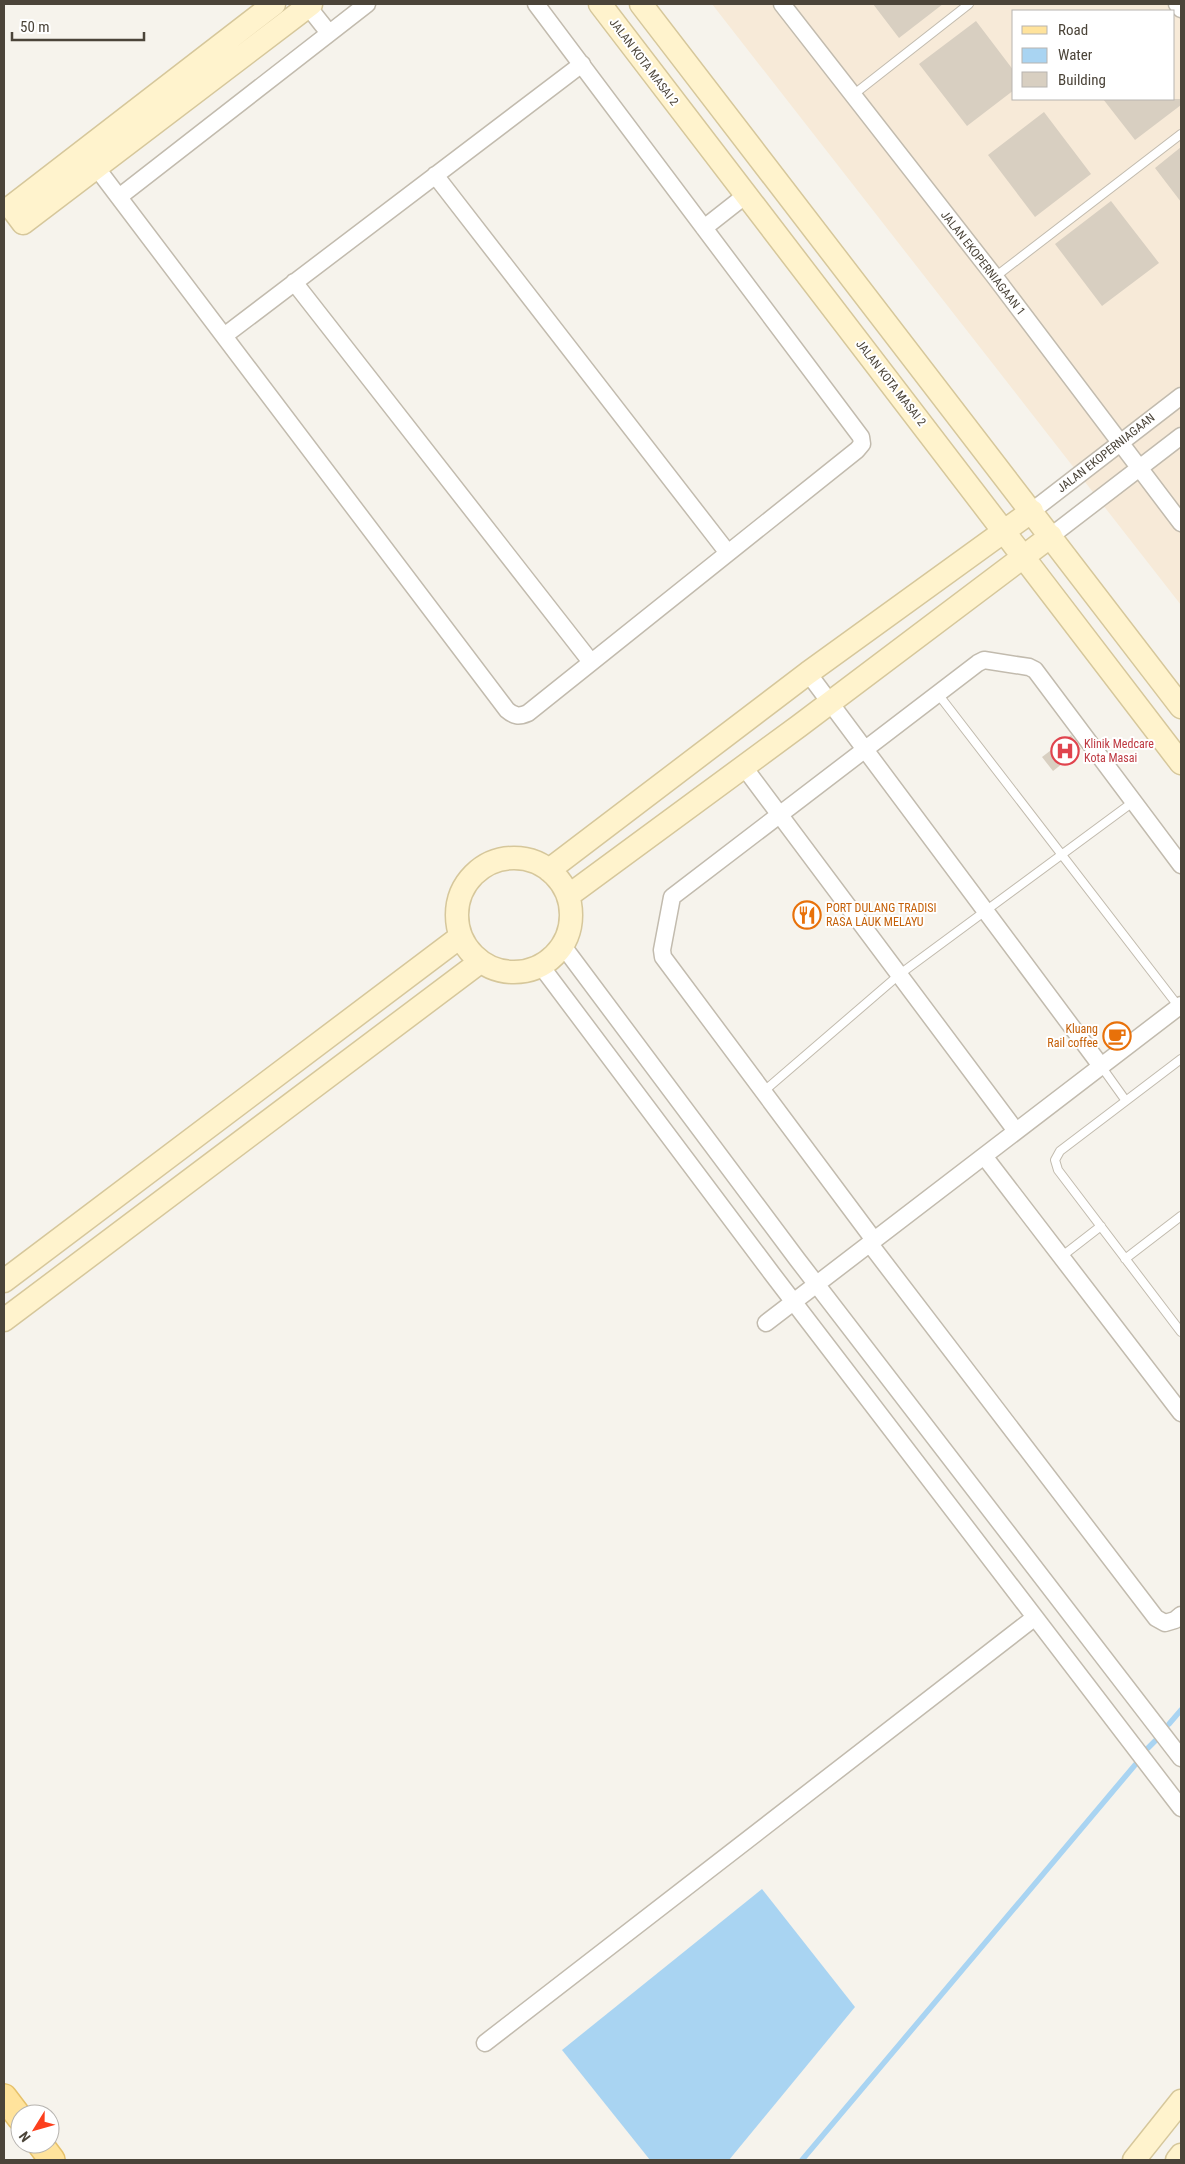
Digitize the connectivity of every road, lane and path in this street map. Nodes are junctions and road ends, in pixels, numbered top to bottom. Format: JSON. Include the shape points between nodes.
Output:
{"nodes":[{"id":1,"x":274,"y":4,"type":"edge"},
{"id":2,"x":309,"y":4,"type":"edge"},
{"id":3,"x":367,"y":4,"type":"edge"},
{"id":4,"x":536,"y":4,"type":"edge"},
{"id":5,"x":600,"y":4,"type":"edge"},
{"id":6,"x":642,"y":4,"type":"edge"},
{"id":7,"x":782,"y":4,"type":"edge"},
{"id":8,"x":969,"y":4,"type":"edge"},
{"id":9,"x":1177,"y":4,"type":"edge"},
{"id":10,"x":1181,"y":9,"type":"edge"},
{"id":11,"x":329,"y":33,"type":"junction"},
{"id":12,"x":582,"y":64,"type":"junction"},
{"id":13,"x":853,"y":96,"type":"junction"},
{"id":14,"x":1181,"y":134,"type":"edge"},
{"id":15,"x":96,"y":167,"type":"junction"},
{"id":16,"x":435,"y":175,"type":"junction"},
{"id":17,"x":746,"y":195,"type":"junction"},
{"id":18,"x":119,"y":197,"type":"junction"},
{"id":19,"x":704,"y":228,"type":"junction"},
{"id":20,"x":995,"y":277,"type":"junction"},
{"id":21,"x":294,"y":282,"type":"junction"},
{"id":22,"x":224,"y":336,"type":"junction"},
{"id":23,"x":1181,"y":396,"type":"edge"},
{"id":24,"x":1181,"y":436,"type":"edge"},
{"id":25,"x":1120,"y":443,"type":"junction"},
{"id":26,"x":1139,"y":468,"type":"junction"},
{"id":27,"x":1032,"y":511,"type":"junction"},
{"id":28,"x":1181,"y":523,"type":"edge"},
{"id":29,"x":1005,"y":531,"type":"junction"},
{"id":30,"x":1051,"y":536,"type":"junction"},
{"id":31,"x":728,"y":554,"type":"junction"},
{"id":32,"x":1024,"y":556,"type":"junction"},
{"id":33,"x":591,"y":662,"type":"junction"},
{"id":34,"x":808,"y":673,"type":"junction"},
{"id":35,"x":938,"y":694,"type":"junction"},
{"id":36,"x":831,"y":703,"type":"junction"},
{"id":37,"x":1181,"y":707,"type":"edge"},
{"id":38,"x":866,"y":750,"type":"junction"},
{"id":39,"x":1181,"y":763,"type":"edge"},
{"id":40,"x":744,"y":767,"type":"junction"},
{"id":41,"x":1133,"y":802,"type":"junction"},
{"id":42,"x":781,"y":815,"type":"junction"},
{"id":43,"x":1061,"y":854,"type":"junction"},
{"id":44,"x":1181,"y":865,"type":"edge"},
{"id":45,"x":550,"y":870,"type":"junction"},
{"id":46,"x":568,"y":896,"type":"junction"},
{"id":47,"x":985,"y":910,"type":"junction"},
{"id":48,"x":460,"y":937,"type":"junction"},
{"id":49,"x":563,"y":946,"type":"junction"},
{"id":50,"x":480,"y":962,"type":"junction"},
{"id":51,"x":541,"y":966,"type":"junction"},
{"id":52,"x":900,"y":974,"type":"junction"},
{"id":53,"x":1180,"y":1006,"type":"edge"},
{"id":54,"x":1181,"y":1059,"type":"edge"},
{"id":55,"x":1101,"y":1066,"type":"junction"},
{"id":56,"x":763,"y":1092,"type":"junction"},
{"id":57,"x":1126,"y":1101,"type":"junction"},
{"id":58,"x":1016,"y":1131,"type":"junction"},
{"id":59,"x":984,"y":1156,"type":"junction"},
{"id":60,"x":1181,"y":1216,"type":"edge"},
{"id":61,"x":1101,"y":1226,"type":"junction"},
{"id":62,"x":872,"y":1242,"type":"junction"},
{"id":63,"x":1061,"y":1257,"type":"junction"},
{"id":64,"x":1125,"y":1259,"type":"junction"},
{"id":65,"x":4,"y":1281,"type":"edge"},
{"id":66,"x":818,"y":1284,"type":"junction"},
{"id":67,"x":794,"y":1302,"type":"junction"},
{"id":68,"x":4,"y":1320,"type":"edge"},
{"id":69,"x":766,"y":1323,"type":"dead end"},
{"id":70,"x":1181,"y":1332,"type":"edge"},
{"id":71,"x":1181,"y":1414,"type":"edge"},
{"id":72,"x":1181,"y":1615,"type":"edge"},
{"id":73,"x":1034,"y":1618,"type":"junction"},
{"id":74,"x":1181,"y":1758,"type":"edge"},
{"id":75,"x":1181,"y":1808,"type":"edge"},
{"id":76,"x":485,"y":2043,"type":"dead end"},
{"id":77,"x":1181,"y":2101,"type":"edge"},
{"id":78,"x":1181,"y":2155,"type":"edge"},
{"id":79,"x":1134,"y":2160,"type":"edge"},
{"id":80,"x":1177,"y":2160,"type":"edge"}],
"edges":[{"from":1,"to":15,"type":"street","via":[[11,207],[23,222]]},
{"from":2,"to":11,"type":"street"},
{"from":2,"to":15,"type":"street"},
{"from":3,"to":11,"type":"street"},
{"from":4,"to":12,"type":"street"},
{"from":5,"to":17,"type":"street","name":"JALAN KOTA MASAI 2"},
{"from":6,"to":27,"type":"street"},
{"from":7,"to":13,"type":"street","name":"JALAN EKOPERNIAGAAN 1"},
{"from":8,"to":13,"type":"lane"},
{"from":9,"to":10,"type":"street"},
{"from":11,"to":18,"type":"street"},
{"from":12,"to":16,"type":"street"},
{"from":12,"to":19,"type":"street"},
{"from":13,"to":20,"type":"street","name":"JALAN EKOPERNIAGAAN 1"},
{"from":14,"to":20,"type":"lane"},
{"from":15,"to":18,"type":"street"},
{"from":16,"to":21,"type":"street"},
{"from":16,"to":31,"type":"street"},
{"from":17,"to":19,"type":"street"},
{"from":17,"to":29,"type":"street","name":"JALAN KOTA MASAI 2"},
{"from":18,"to":22,"type":"street"},
{"from":19,"to":31,"type":"street","via":[[861,437],[862,444]]},
{"from":20,"to":25,"type":"street","name":"JALAN EKOPERNIAGAAN 1"},
{"from":21,"to":22,"type":"street"},
{"from":21,"to":33,"type":"street"},
{"from":22,"to":33,"type":"street","via":[[507,710],[513,715],[528,713]]},
{"from":23,"to":25,"type":"street","name":"JALAN EKOPERNIAGAAN"},
{"from":24,"to":26,"type":"street"},
{"from":25,"to":26,"type":"street","name":"JALAN EKOPERNIAGAAN 1"},
{"from":25,"to":27,"type":"street","name":"JALAN EKOPERNIAGAAN"},
{"from":26,"to":28,"type":"street","name":"JALAN EKOPERNIAGAAN 1"},
{"from":26,"to":30,"type":"street"},
{"from":27,"to":29,"type":"street"},
{"from":27,"to":30,"type":"street"},
{"from":29,"to":32,"type":"street","name":"JALAN KOTA MASAI 2"},
{"from":29,"to":34,"type":"street"},
{"from":30,"to":32,"type":"street"},
{"from":30,"to":37,"type":"street"},
{"from":31,"to":33,"type":"street"},
{"from":32,"to":36,"type":"street"},
{"from":32,"to":39,"type":"street","name":"JALAN KOTA MASAI 2"},
{"from":34,"to":36,"type":"street"},
{"from":34,"to":45,"type":"street"},
{"from":35,"to":38,"type":"street"},
{"from":35,"to":41,"type":"street","via":[[981,661],[1032,668]]},
{"from":35,"to":43,"type":"lane"},
{"from":36,"to":38,"type":"street"},
{"from":36,"to":40,"type":"street"},
{"from":38,"to":42,"type":"street"},
{"from":38,"to":47,"type":"street"},
{"from":40,"to":42,"type":"street"},
{"from":40,"to":46,"type":"street"},
{"from":41,"to":43,"type":"lane"},
{"from":41,"to":44,"type":"street"},
{"from":42,"to":52,"type":"street"},
{"from":42,"to":56,"type":"street","via":[[672,897],[662,954]]},
{"from":43,"to":47,"type":"lane"},
{"from":43,"to":53,"type":"lane"},
{"from":45,"to":46,"type":"street"},
{"from":45,"to":48,"type":"street","via":[[533,861],[514,857],[496,860],[479,869],[466,882],[458,899],[456,918]]},
{"from":46,"to":49,"type":"street","via":[[570,930]]},
{"from":47,"to":52,"type":"lane"},
{"from":47,"to":55,"type":"street"},
{"from":48,"to":50,"type":"street"},
{"from":48,"to":65,"type":"street"},
{"from":49,"to":51,"type":"street"},
{"from":49,"to":66,"type":"street"},
{"from":50,"to":51,"type":"street","via":[[499,971],[521,972]]},
{"from":50,"to":68,"type":"street"},
{"from":51,"to":67,"type":"street"},
{"from":52,"to":56,"type":"lane"},
{"from":52,"to":58,"type":"street"},
{"from":53,"to":55,"type":"street"},
{"from":54,"to":57,"type":"lane"},
{"from":55,"to":57,"type":"lane"},
{"from":55,"to":58,"type":"street"},
{"from":56,"to":62,"type":"street"},
{"from":57,"to":61,"type":"lane","via":[[1060,1151],[1055,1160],[1058,1170]]},
{"from":58,"to":59,"type":"street"},
{"from":59,"to":62,"type":"street"},
{"from":59,"to":63,"type":"street"},
{"from":60,"to":64,"type":"lane"},
{"from":61,"to":63,"type":"lane"},
{"from":61,"to":64,"type":"lane"},
{"from":62,"to":66,"type":"street"},
{"from":62,"to":72,"type":"street","via":[[1156,1618],[1165,1623]]},
{"from":63,"to":71,"type":"street"},
{"from":64,"to":70,"type":"lane"},
{"from":66,"to":67,"type":"street"},
{"from":66,"to":74,"type":"street"},
{"from":67,"to":69,"type":"street"},
{"from":67,"to":73,"type":"street"},
{"from":73,"to":75,"type":"street"},
{"from":73,"to":76,"type":"street"},
{"from":77,"to":79,"type":"street"},
{"from":78,"to":80,"type":"street"}]}
